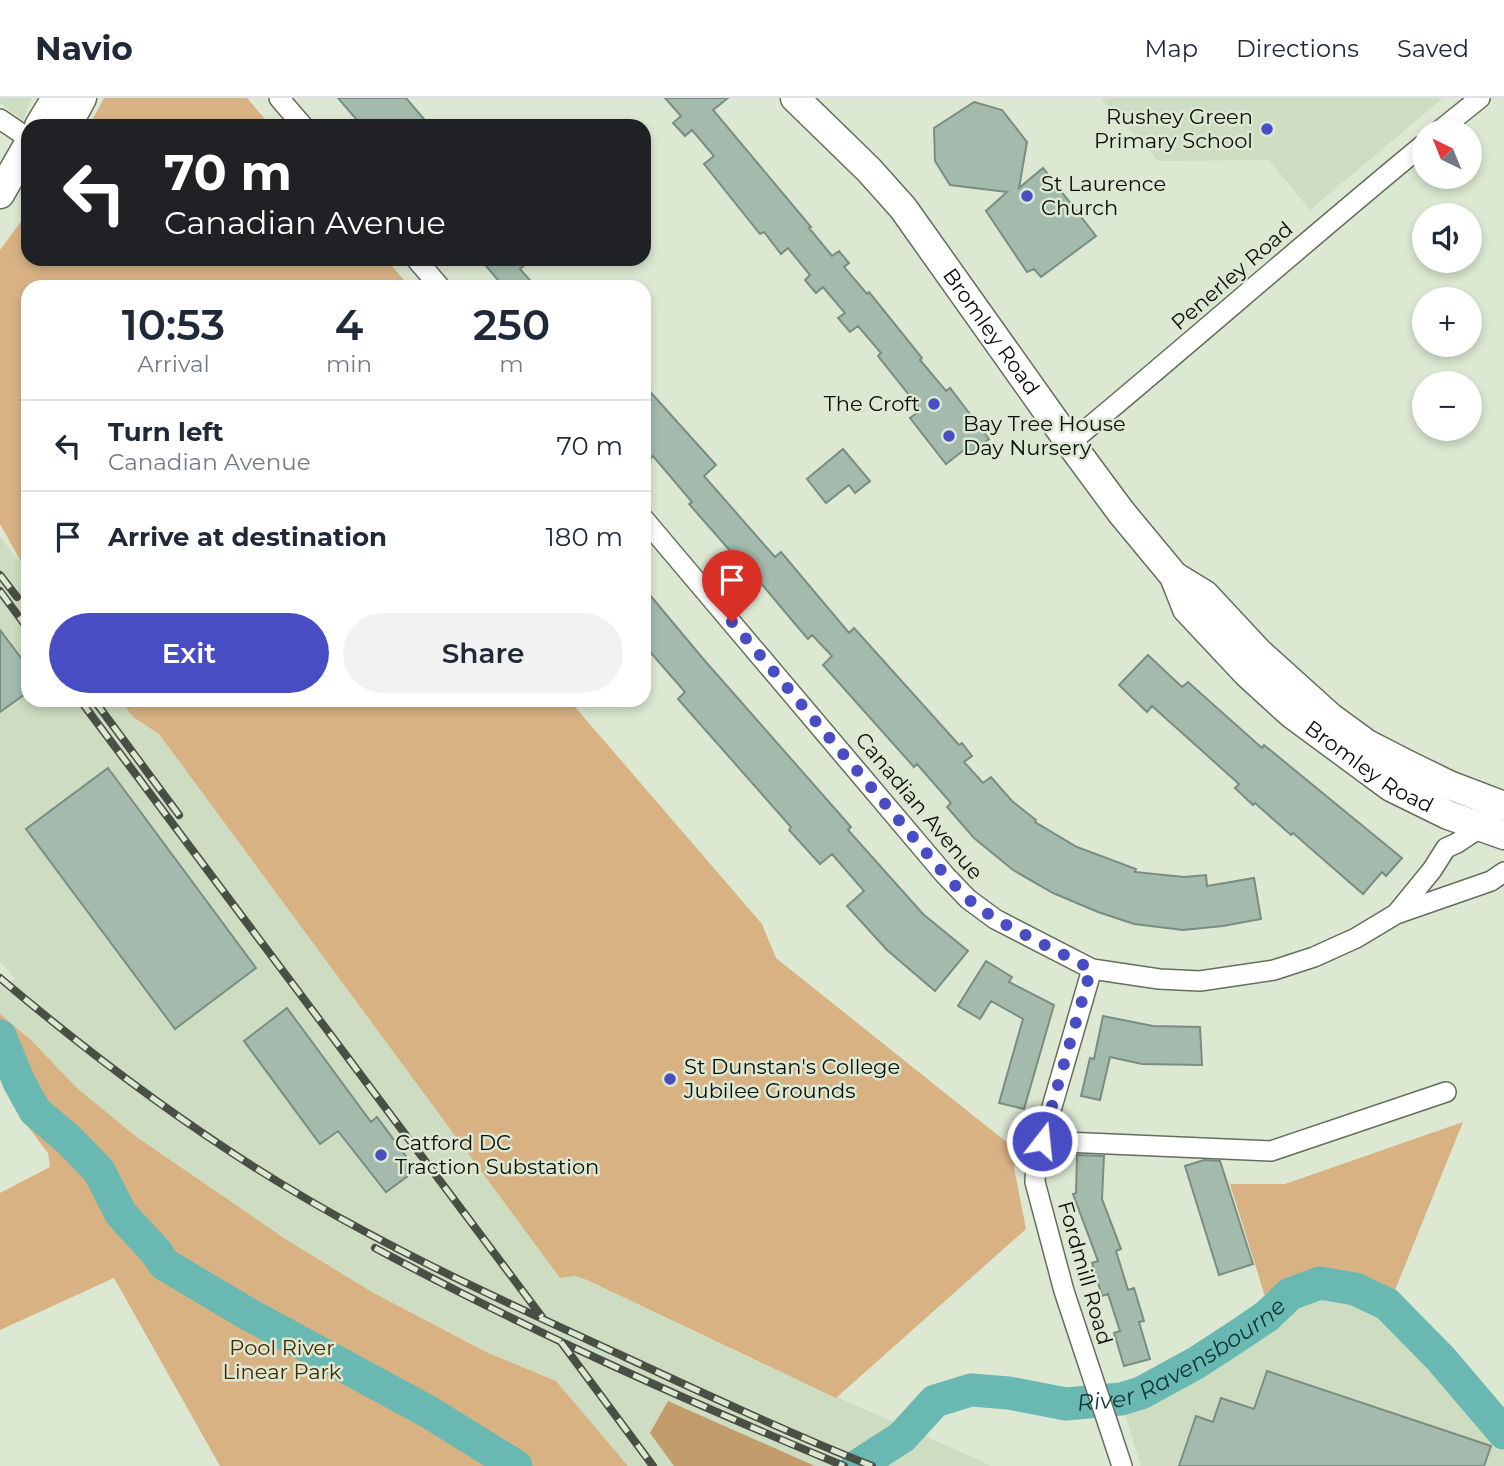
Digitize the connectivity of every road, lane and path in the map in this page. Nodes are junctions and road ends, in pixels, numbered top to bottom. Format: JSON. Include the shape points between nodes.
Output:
{"nodes":[{"id":1,"x":56,"y":98,"type":"edge"},
{"id":2,"x":82,"y":98,"type":"edge"},
{"id":3,"x":279,"y":98,"type":"edge"},
{"id":4,"x":795,"y":98,"type":"edge"},
{"id":5,"x":1480,"y":98,"type":"edge"},
{"id":6,"x":0,"y":119,"type":"edge"},
{"id":7,"x":43,"y":119,"type":"edge"},
{"id":8,"x":71,"y":119,"type":"edge"},
{"id":9,"x":297,"y":119,"type":"edge"},
{"id":10,"x":1454,"y":119,"type":"edge"},
{"id":11,"x":21,"y":133,"type":"edge"},
{"id":12,"x":1412,"y":154,"type":"edge"},
{"id":13,"x":21,"y":157,"type":"edge"},
{"id":14,"x":0,"y":194,"type":"edge"},
{"id":15,"x":21,"y":194,"type":"edge"},
{"id":16,"x":0,"y":213,"type":"edge"},
{"id":17,"x":422,"y":266,"type":"edge"},
{"id":18,"x":434,"y":280,"type":"edge"},
{"id":19,"x":1070,"y":443,"type":"junction"},
{"id":20,"x":651,"y":527,"type":"edge"},
{"id":21,"x":1174,"y":576,"type":"junction"},
{"id":22,"x":1502,"y":801,"type":"edge"},
{"id":23,"x":1448,"y":815,"type":"junction"},
{"id":24,"x":1492,"y":831,"type":"edge"},
{"id":25,"x":1446,"y":848,"type":"junction"},
{"id":26,"x":1432,"y":870,"type":"junction"},
{"id":27,"x":1504,"y":872,"type":"edge"},
{"id":28,"x":1453,"y":895,"type":"junction"},
{"id":29,"x":1396,"y":914,"type":"junction"},
{"id":30,"x":1091,"y":969,"type":"junction"},
{"id":31,"x":1446,"y":1093,"type":"dead end"},
{"id":32,"x":1042,"y":1141,"type":"junction"},
{"id":33,"x":1122,"y":1466,"type":"edge"}],
"edges":[{"from":1,"to":7,"type":"highway"},
{"from":2,"to":8,"type":"highway"},
{"from":3,"to":9,"type":"street"},
{"from":4,"to":19,"type":"highway","name":"Bromley Road","via":[[903,208]]},
{"from":5,"to":10,"type":"street"},
{"from":6,"to":11,"type":"street"},
{"from":12,"to":19,"type":"street","name":"Penerley Road"},
{"from":13,"to":14,"type":"highway"},
{"from":15,"to":16,"type":"highway"},
{"from":17,"to":18,"type":"street"},
{"from":19,"to":21,"type":"highway","name":"Bromley Road"},
{"from":20,"to":30,"type":"street","name":"Canadian Avenue","via":[[961,891],[995,919]]},
{"from":21,"to":22,"type":"highway","name":"Bromley Road","via":[[1205,595],[1259,653],[1367,744]]},
{"from":21,"to":23,"type":"highway","name":"Bromley Road","via":[[1187,609],[1292,714],[1391,787]]},
{"from":22,"to":24,"type":"street","name":"Canadian Avenue"},
{"from":23,"to":24,"type":"highway","name":"Bromley Road"},
{"from":23,"to":25,"type":"street","name":"Canadian Avenue"},
{"from":24,"to":25,"type":"street","name":"Canadian Avenue"},
{"from":25,"to":26,"type":"street","name":"Canadian Avenue"},
{"from":26,"to":28,"type":"street","via":[[1439,884]]},
{"from":26,"to":29,"type":"street","name":"Canadian Avenue"},
{"from":27,"to":28,"type":"street","name":"Canadian Avenue"},
{"from":28,"to":29,"type":"street","name":"Canadian Avenue"},
{"from":29,"to":30,"type":"street","name":"Canadian Avenue","via":[[1314,957],[1275,970],[1200,981]]},
{"from":30,"to":32,"type":"street","name":"Fordmill Road"},
{"from":31,"to":32,"type":"street","via":[[1271,1151]]},
{"from":32,"to":33,"type":"street","name":"Fordmill Road","via":[[1035,1182],[1064,1291]]}]}
